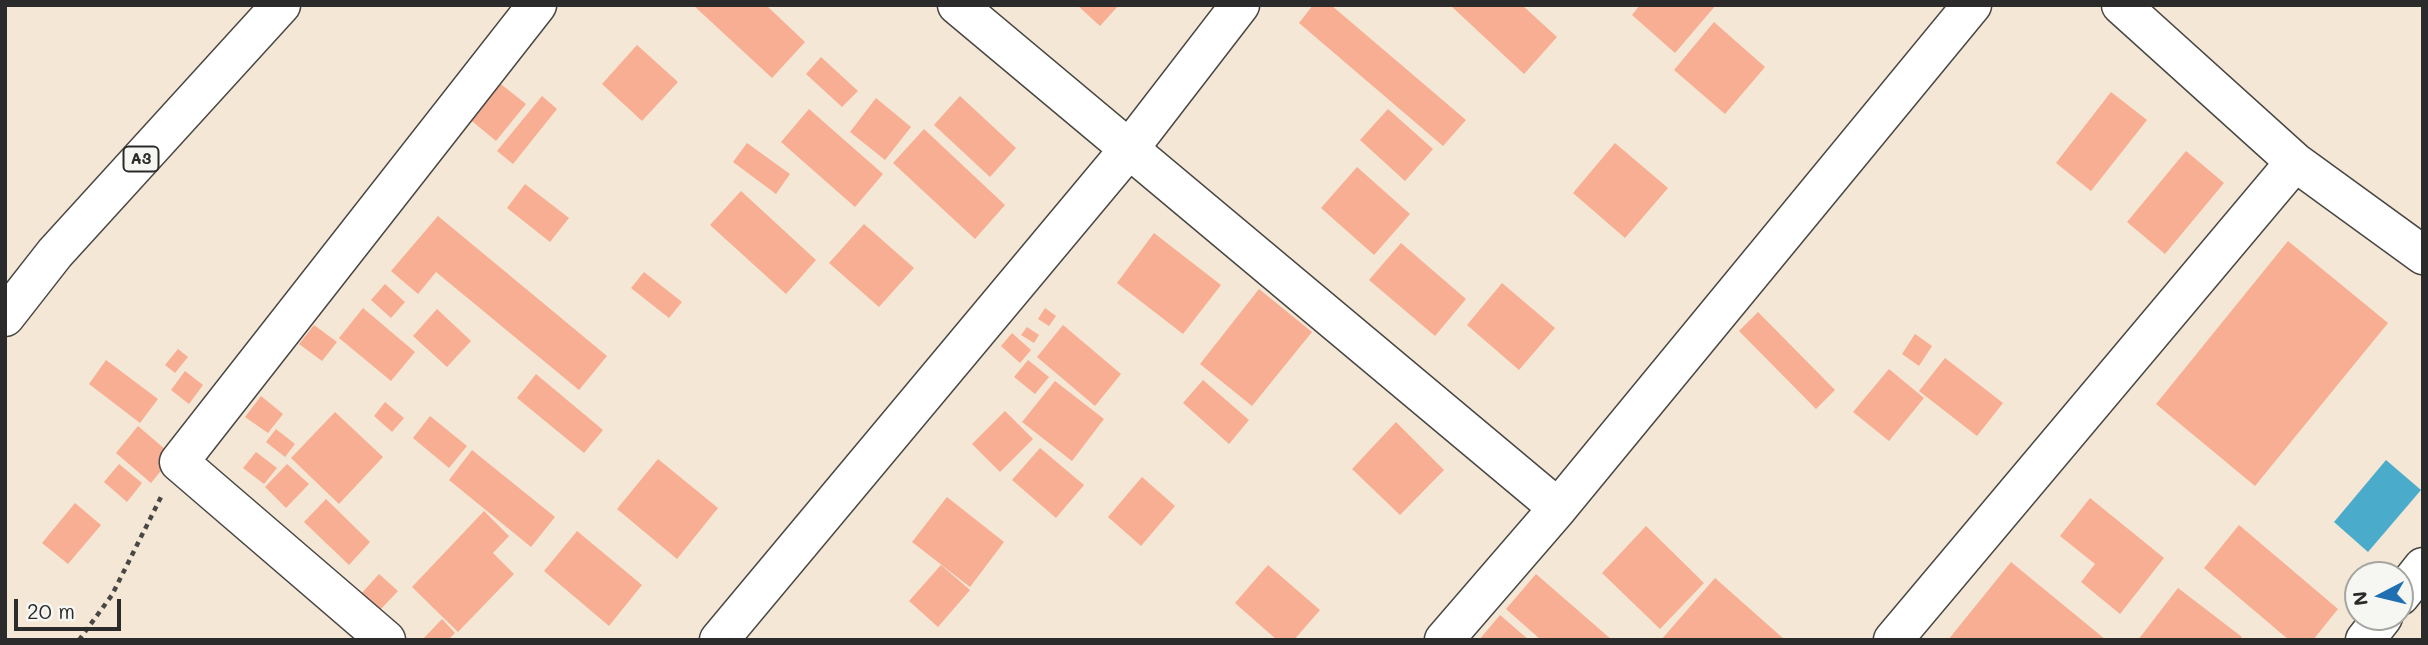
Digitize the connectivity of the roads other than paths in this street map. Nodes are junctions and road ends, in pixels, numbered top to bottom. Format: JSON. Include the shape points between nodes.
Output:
{"nodes":[{"id":1,"x":281,"y":5,"type":"edge"},
{"id":2,"x":537,"y":5,"type":"edge"},
{"id":3,"x":957,"y":5,"type":"edge"},
{"id":4,"x":1240,"y":5,"type":"edge"},
{"id":5,"x":1972,"y":5,"type":"edge"},
{"id":6,"x":2121,"y":5,"type":"edge"},
{"id":7,"x":1129,"y":149,"type":"junction"},
{"id":8,"x":2295,"y":162,"type":"junction"},
{"id":9,"x":2423,"y":256,"type":"edge"},
{"id":10,"x":5,"y":317,"type":"edge"},
{"id":11,"x":1559,"y":508,"type":"junction"},
{"id":12,"x":386,"y":640,"type":"edge"},
{"id":13,"x":719,"y":640,"type":"edge"},
{"id":14,"x":1444,"y":640,"type":"edge"},
{"id":15,"x":1893,"y":640,"type":"edge"}],
"edges":[{"from":1,"to":10,"type":"main road","number":"A3","via":[[55,253]]},
{"from":2,"to":12,"type":"main road","via":[[179,461]]},
{"from":3,"to":7,"type":"main road"},
{"from":4,"to":7,"type":"main road"},
{"from":5,"to":11,"type":"main road"},
{"from":6,"to":8,"type":"main road"},
{"from":7,"to":11,"type":"main road"},
{"from":7,"to":13,"type":"main road"},
{"from":8,"to":9,"type":"main road"},
{"from":8,"to":15,"type":"main road"},
{"from":11,"to":14,"type":"main road"}]}
